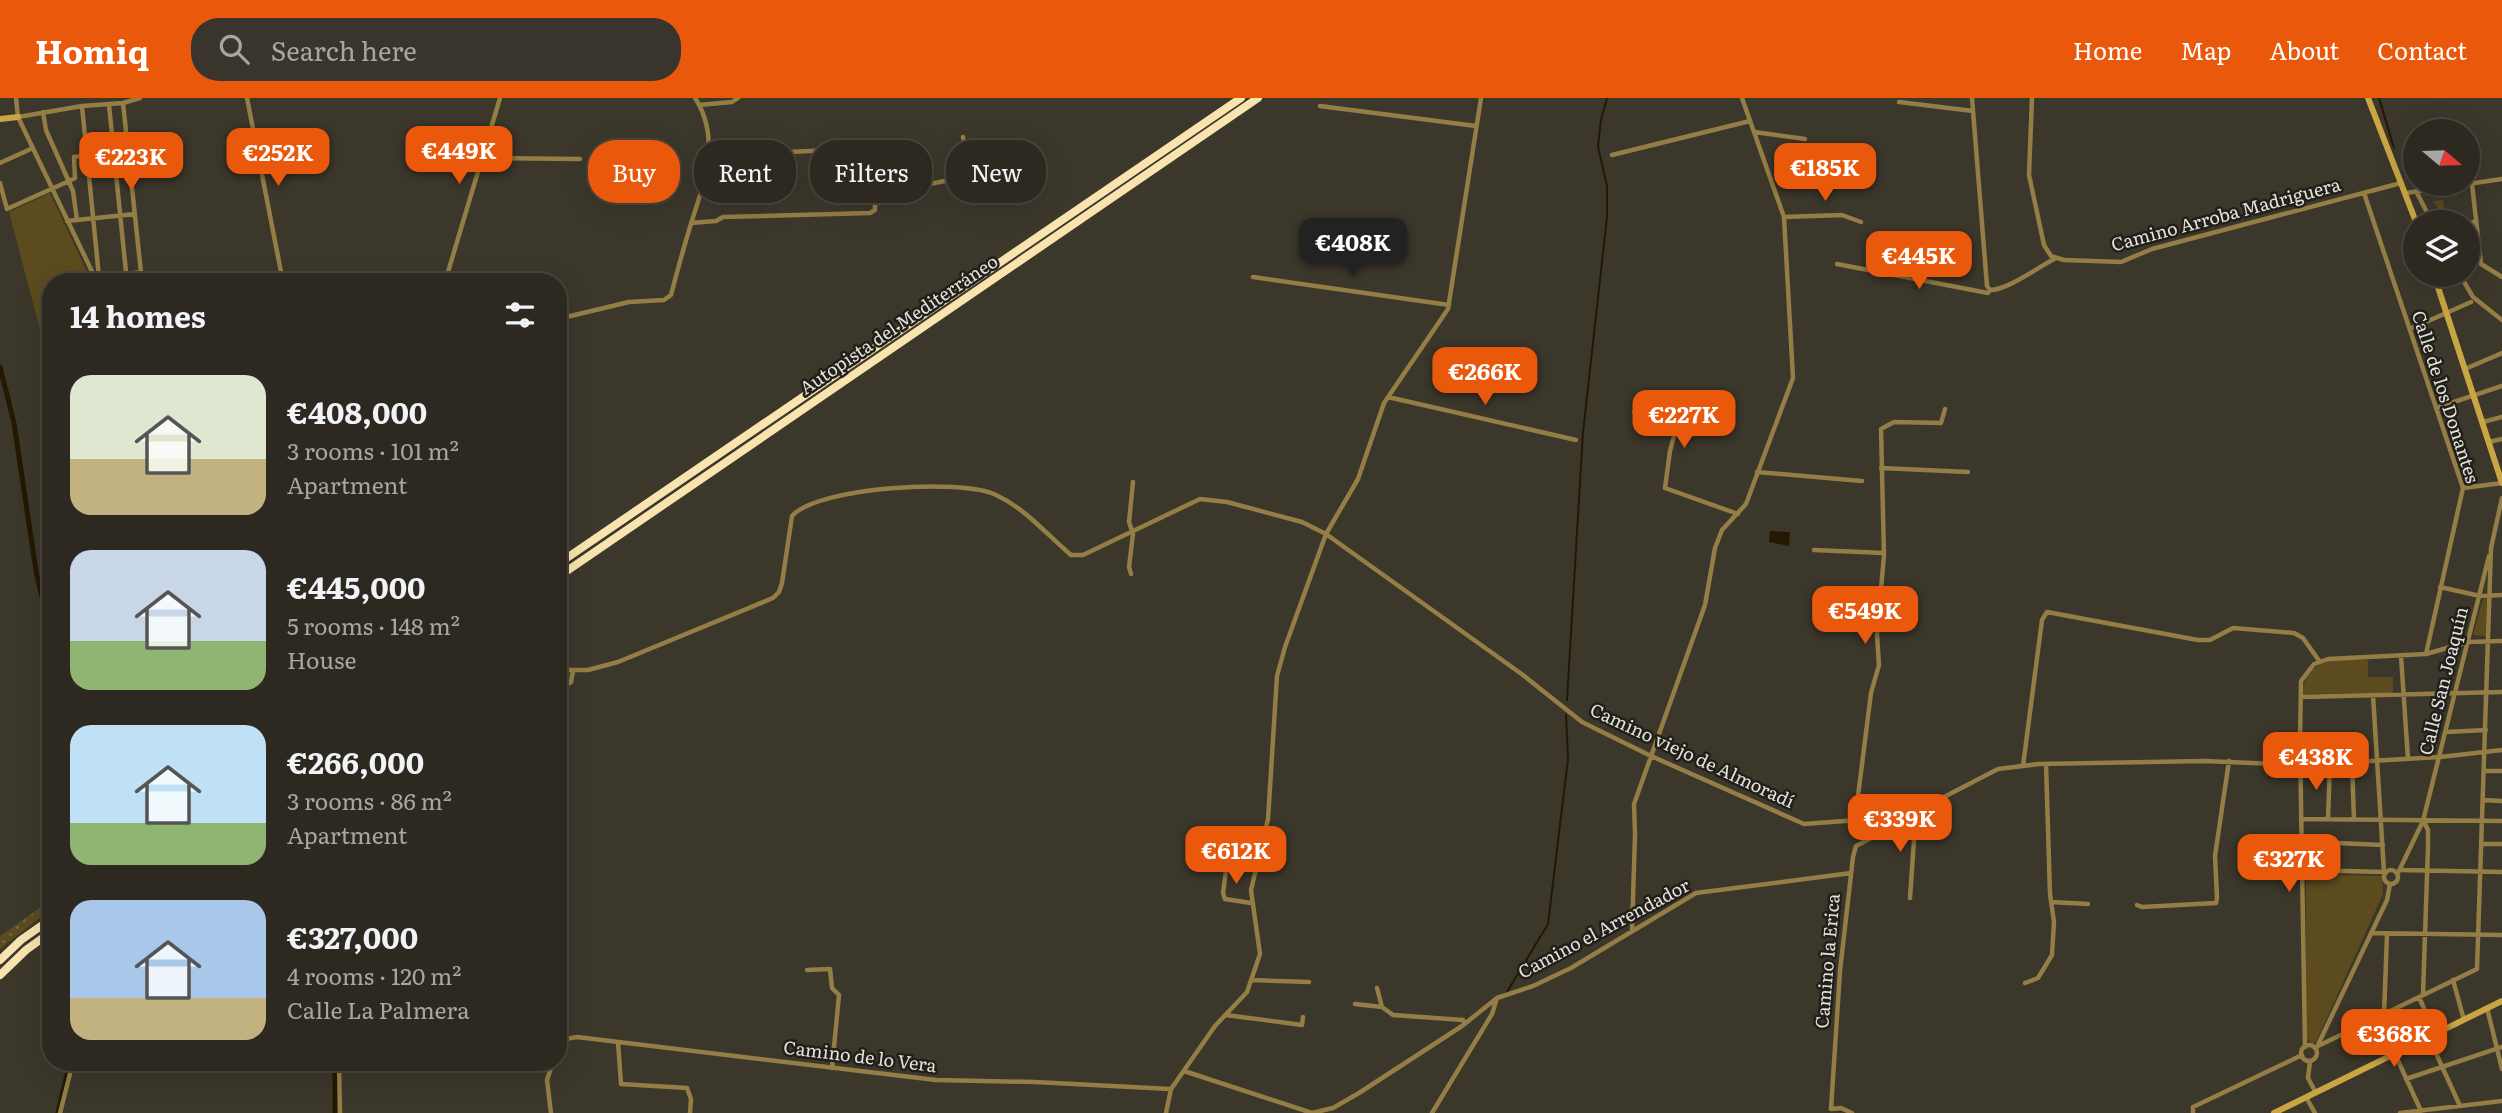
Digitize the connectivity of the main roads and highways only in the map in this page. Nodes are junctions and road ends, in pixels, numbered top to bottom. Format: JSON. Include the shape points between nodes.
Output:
{"nodes":[{"id":1,"x":1241,"y":98,"type":"edge"},
{"id":2,"x":1258,"y":98,"type":"edge"},
{"id":3,"x":567,"y":558,"type":"edge"},
{"id":4,"x":567,"y":571,"type":"edge"},
{"id":5,"x":42,"y":925,"type":"edge"},
{"id":6,"x":42,"y":938,"type":"edge"},
{"id":7,"x":0,"y":960,"type":"edge"},
{"id":8,"x":0,"y":975,"type":"edge"}],
"edges":[{"from":1,"to":3,"type":"highway","name":"Autopista del Mediterráneo"},
{"from":2,"to":4,"type":"highway","name":"Autopista del Mediterráneo"},
{"from":5,"to":7,"type":"highway"},
{"from":6,"to":8,"type":"highway"}]}
